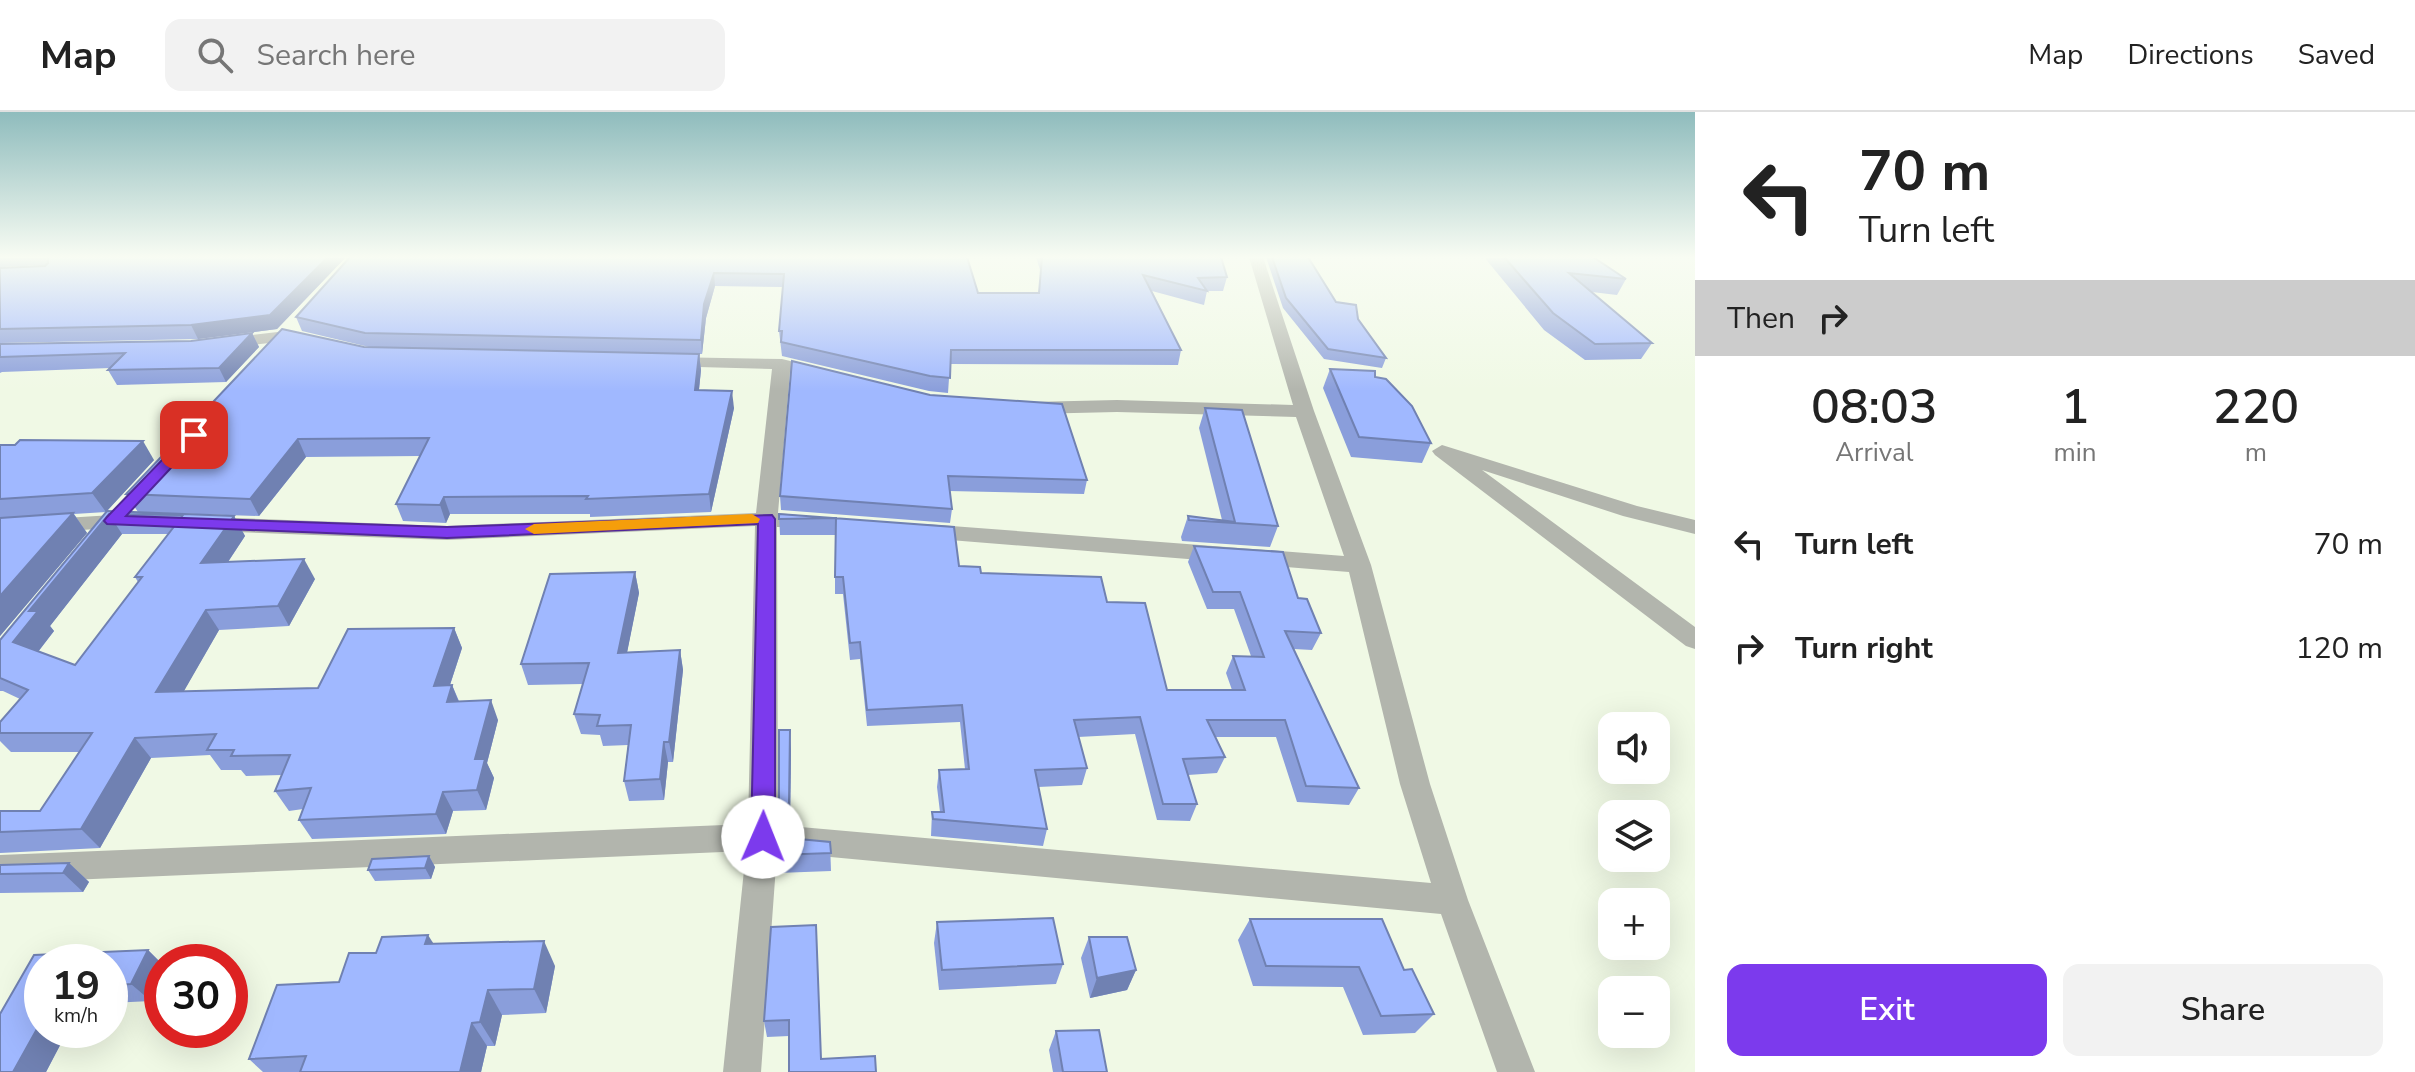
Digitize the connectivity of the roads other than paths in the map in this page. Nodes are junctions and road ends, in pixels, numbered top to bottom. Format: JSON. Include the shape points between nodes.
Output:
{"nodes":[{"id":1,"x":1270,"y":302,"type":"edge"},
{"id":2,"x":307,"y":314,"type":"edge"},
{"id":3,"x":286,"y":336,"type":"junction"},
{"id":4,"x":212,"y":345,"type":"edge"},
{"id":5,"x":328,"y":346,"type":"edge"},
{"id":6,"x":266,"y":358,"type":"edge"},
{"id":7,"x":645,"y":362,"type":"edge"},
{"id":8,"x":782,"y":364,"type":"junction"},
{"id":9,"x":841,"y":378,"type":"edge"},
{"id":10,"x":1007,"y":407,"type":"edge"},
{"id":11,"x":1304,"y":411,"type":"junction"},
{"id":12,"x":133,"y":499,"type":"edge"},
{"id":13,"x":766,"y":519,"type":"junction"},
{"id":14,"x":113,"y":521,"type":"junction"},
{"id":15,"x":144,"y":522,"type":"edge"},
{"id":16,"x":192,"y":523,"type":"edge"},
{"id":17,"x":829,"y":523,"type":"edge"},
{"id":18,"x":1695,"y":527,"type":"edge"},
{"id":19,"x":0,"y":529,"type":"edge"},
{"id":20,"x":907,"y":529,"type":"edge"},
{"id":21,"x":94,"y":544,"type":"edge"},
{"id":22,"x":1359,"y":565,"type":"junction"},
{"id":23,"x":1695,"y":640,"type":"edge"},
{"id":24,"x":763,"y":837,"type":"junction"},
{"id":25,"x":0,"y":869,"type":"edge"},
{"id":26,"x":1452,"y":900,"type":"junction"},
{"id":27,"x":742,"y":1072,"type":"edge"},
{"id":28,"x":1516,"y":1072,"type":"edge"}],
"edges":[{"from":1,"to":11,"type":"street"},
{"from":2,"to":3,"type":"street"},
{"from":3,"to":4,"type":"street"},
{"from":3,"to":5,"type":"street"},
{"from":3,"to":6,"type":"street"},
{"from":7,"to":8,"type":"street"},
{"from":8,"to":9,"type":"street"},
{"from":8,"to":13,"type":"street"},
{"from":10,"to":11,"type":"street"},
{"from":11,"to":22,"type":"street"},
{"from":12,"to":14,"type":"street"},
{"from":13,"to":16,"type":"street","via":[[447,533]]},
{"from":13,"to":17,"type":"street"},
{"from":13,"to":24,"type":"street"},
{"from":14,"to":15,"type":"street"},
{"from":14,"to":19,"type":"street"},
{"from":14,"to":21,"type":"street"},
{"from":18,"to":23,"type":"street","via":[[1442,451]]},
{"from":20,"to":22,"type":"street"},
{"from":22,"to":26,"type":"street","via":[[1415,784]]},
{"from":24,"to":25,"type":"street"},
{"from":24,"to":26,"type":"street"},
{"from":24,"to":27,"type":"street"},
{"from":26,"to":28,"type":"street"}]}
